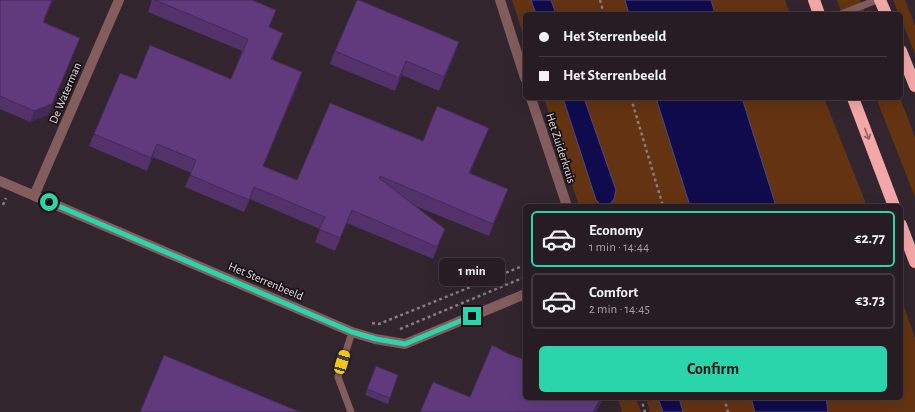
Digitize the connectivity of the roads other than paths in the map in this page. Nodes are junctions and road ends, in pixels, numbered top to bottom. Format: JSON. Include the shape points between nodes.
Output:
{"nodes":[{"id":1,"x":119,"y":0,"type":"edge"},
{"id":2,"x":500,"y":0,"type":"edge"},
{"id":3,"x":814,"y":0,"type":"edge"},
{"id":4,"x":877,"y":0,"type":"edge"},
{"id":5,"x":880,"y":0,"type":"edge"},
{"id":6,"x":818,"y":12,"type":"edge"},
{"id":7,"x":846,"y":12,"type":"edge"},
{"id":8,"x":885,"y":12,"type":"edge"},
{"id":9,"x":903,"y":56,"type":"edge"},
{"id":10,"x":523,"y":72,"type":"edge"},
{"id":11,"x":915,"y":86,"type":"edge"},
{"id":12,"x":533,"y":100,"type":"edge"},
{"id":13,"x":854,"y":100,"type":"edge"},
{"id":14,"x":0,"y":181,"type":"edge"},
{"id":15,"x":34,"y":196,"type":"junction"},
{"id":16,"x":566,"y":204,"type":"edge"},
{"id":17,"x":893,"y":204,"type":"edge"},
{"id":18,"x":903,"y":230,"type":"edge"},
{"id":19,"x":915,"y":262,"type":"edge"},
{"id":20,"x":523,"y":295,"type":"edge"},
{"id":21,"x":352,"y":332,"type":"junction"},
{"id":22,"x":351,"y":412,"type":"edge"}],
"edges":[{"from":1,"to":15,"type":"street","name":"De Waterman"},
{"from":2,"to":10,"type":"street"},
{"from":3,"to":6,"type":"highway"},
{"from":4,"to":7,"type":"lane"},
{"from":5,"to":8,"type":"highway"},
{"from":9,"to":11,"type":"highway"},
{"from":12,"to":16,"type":"street","name":"Het Zuiderkruis"},
{"from":13,"to":17,"type":"highway","one_way":true},
{"from":14,"to":15,"type":"street","name":"Het Sterrenbeeld"},
{"from":15,"to":21,"type":"street","name":"Het Sterrenbeeld"},
{"from":18,"to":19,"type":"highway"},
{"from":20,"to":21,"type":"street","name":"Het Sterrenbeeld","via":[[405,344]]},
{"from":21,"to":22,"type":"lane","via":[[338,377]]}]}
